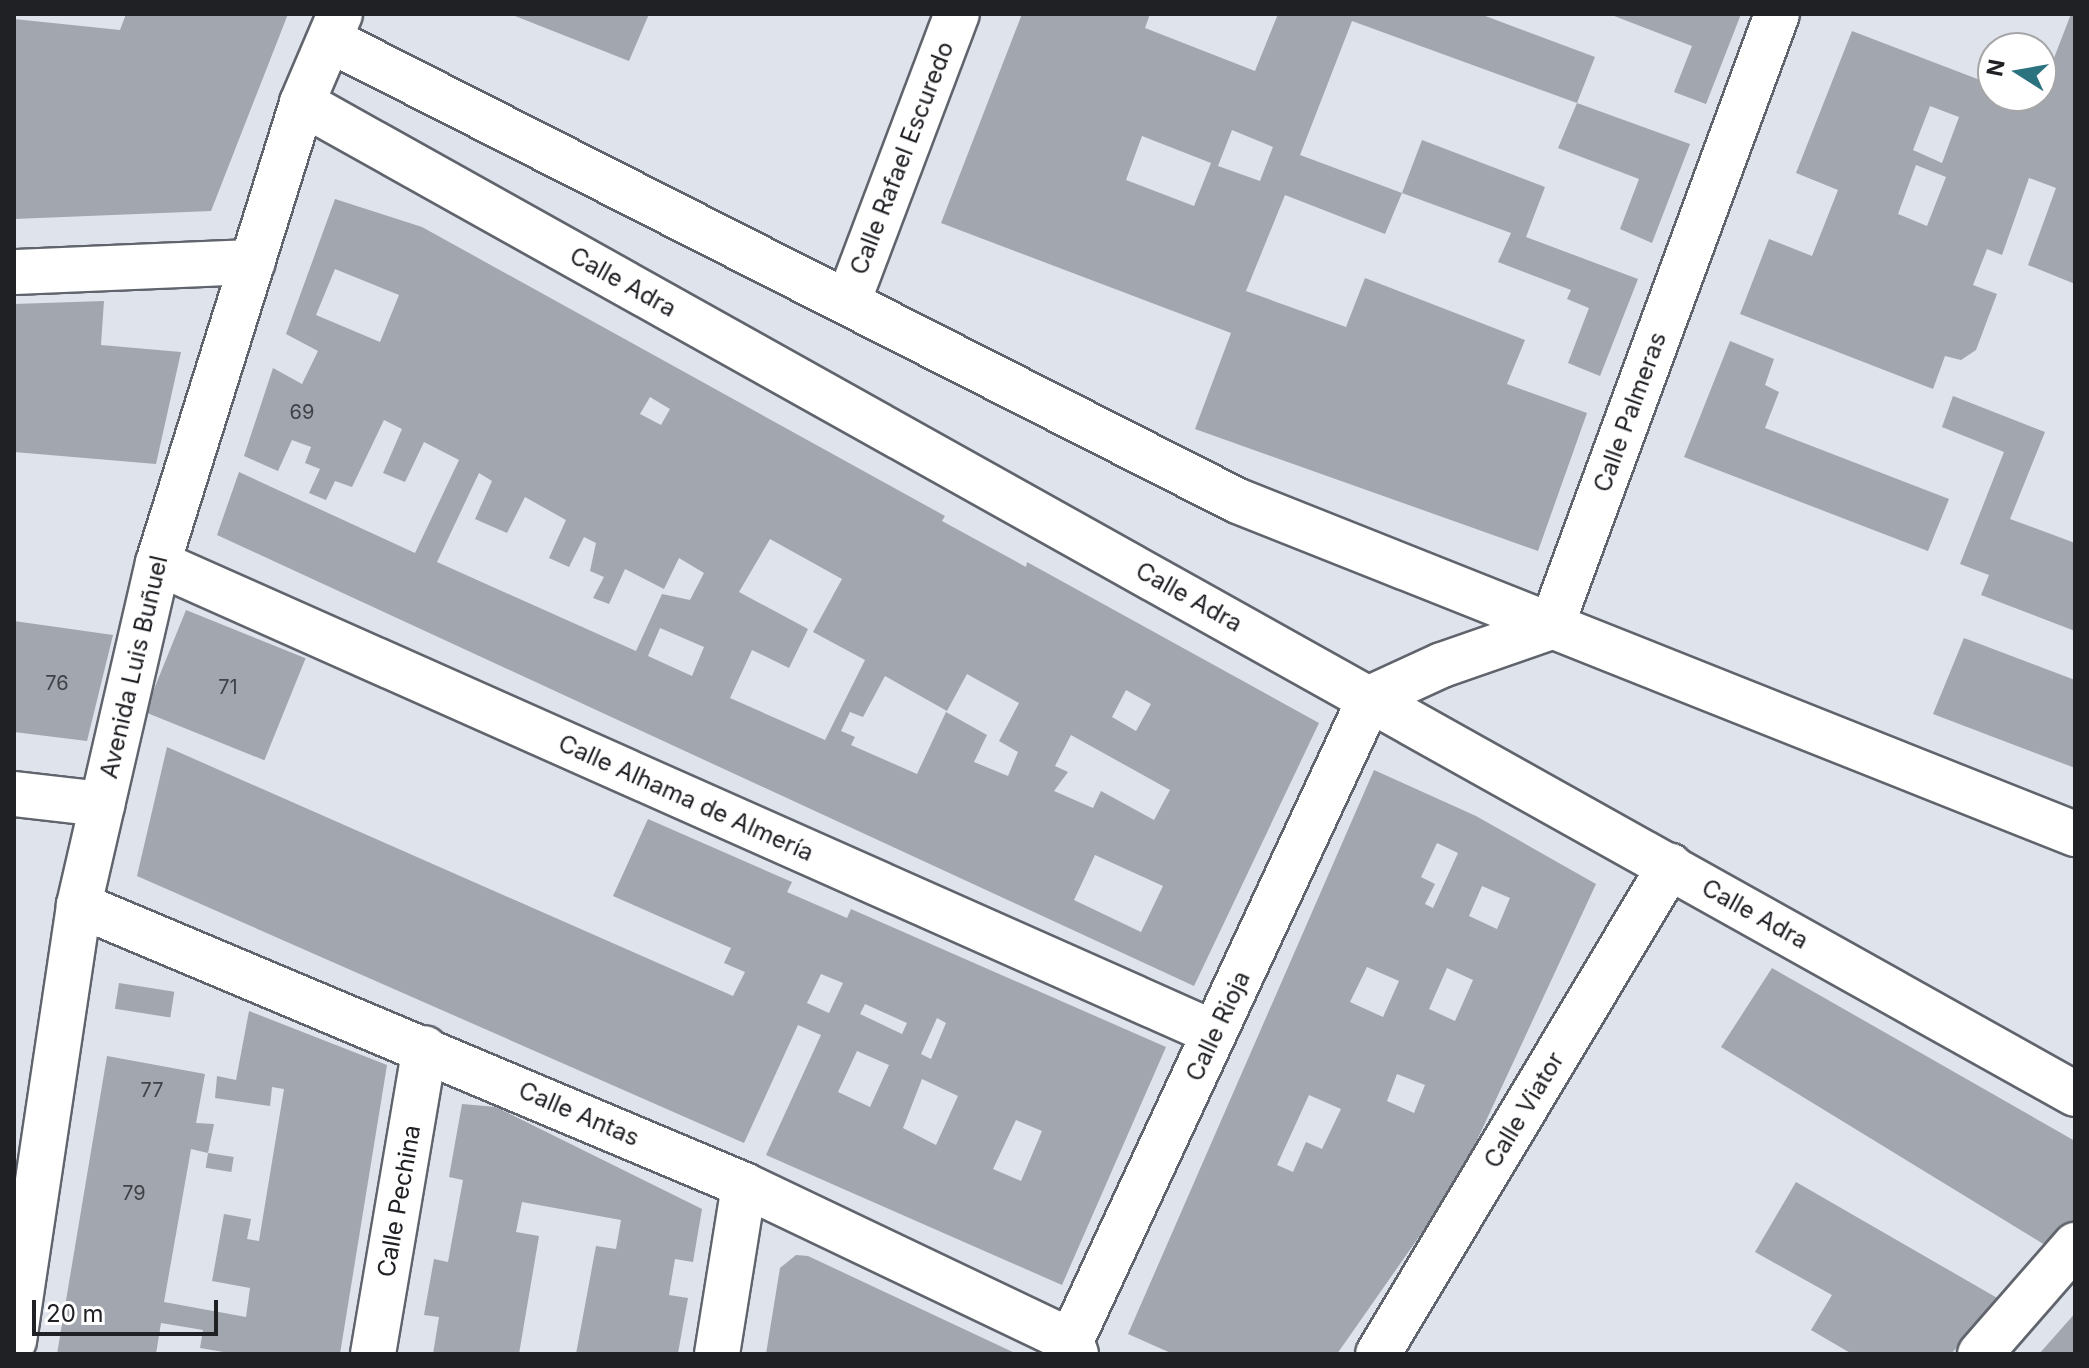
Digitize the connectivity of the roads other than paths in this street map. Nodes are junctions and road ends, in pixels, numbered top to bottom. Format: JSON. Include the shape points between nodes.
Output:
{"nodes":[{"id":1,"x":957,"y":14,"type":"edge"},
{"id":2,"x":1777,"y":14,"type":"edge"},
{"id":3,"x":335,"y":27,"type":"edge"},
{"id":4,"x":302,"y":103,"type":"junction"},
{"id":5,"x":253,"y":262,"type":"junction"},
{"id":6,"x":14,"y":272,"type":"edge"},
{"id":7,"x":848,"y":302,"type":"junction"},
{"id":8,"x":158,"y":563,"type":"junction"},
{"id":9,"x":1551,"y":627,"type":"junction"},
{"id":10,"x":1370,"y":698,"type":"junction"},
{"id":11,"x":14,"y":794,"type":"edge"},
{"id":12,"x":102,"y":804,"type":"junction"},
{"id":13,"x":2075,"y":834,"type":"edge"},
{"id":14,"x":1670,"y":866,"type":"junction"},
{"id":15,"x":79,"y":905,"type":"junction"},
{"id":16,"x":1214,"y":1033,"type":"junction"},
{"id":17,"x":425,"y":1048,"type":"junction"},
{"id":18,"x":2075,"y":1094,"type":"edge"},
{"id":19,"x":744,"y":1185,"type":"junction"},
{"id":20,"x":2075,"y":1245,"type":"edge"},
{"id":21,"x":14,"y":1341,"type":"edge"},
{"id":22,"x":1074,"y":1347,"type":"edge"},
{"id":23,"x":373,"y":1354,"type":"edge"},
{"id":24,"x":717,"y":1354,"type":"edge"},
{"id":25,"x":1378,"y":1354,"type":"edge"},
{"id":26,"x":1980,"y":1354,"type":"edge"}],
"edges":[{"from":1,"to":7,"type":"street","name":"Calle Rafael Escuredo"},
{"from":2,"to":9,"type":"street","name":"Calle Palmeras"},
{"from":3,"to":4,"type":"street","name":"Avenida Luis Buñuel"},
{"from":3,"to":7,"type":"street"},
{"from":4,"to":5,"type":"street","name":"Avenida Luis Buñuel"},
{"from":4,"to":10,"type":"street","name":"Calle Adra"},
{"from":5,"to":6,"type":"street"},
{"from":5,"to":8,"type":"street","name":"Avenida Luis Buñuel"},
{"from":7,"to":9,"type":"street","via":[[1238,501]]},
{"from":8,"to":12,"type":"street","name":"Avenida Luis Buñuel"},
{"from":8,"to":16,"type":"street","name":"Calle Alhama de Almería"},
{"from":9,"to":10,"type":"street","via":[[1442,665]]},
{"from":9,"to":13,"type":"street"},
{"from":10,"to":14,"type":"street","name":"Calle Adra"},
{"from":10,"to":16,"type":"street","name":"Calle Rioja"},
{"from":11,"to":12,"type":"street"},
{"from":12,"to":15,"type":"street","name":"Avenida Luis Buñuel"},
{"from":14,"to":18,"type":"street","name":"Calle Adra"},
{"from":14,"to":25,"type":"street","name":"Calle Viator"},
{"from":15,"to":17,"type":"street","name":"Calle Antas"},
{"from":15,"to":21,"type":"street","name":"Avenida Luis Buñuel"},
{"from":16,"to":22,"type":"street","name":"Calle Rioja"},
{"from":17,"to":19,"type":"street","name":"Calle Antas"},
{"from":17,"to":23,"type":"street","name":"Calle Pechina"},
{"from":19,"to":22,"type":"street","name":"Calle Antas"},
{"from":19,"to":24,"type":"street"},
{"from":20,"to":26,"type":"street"}]}
